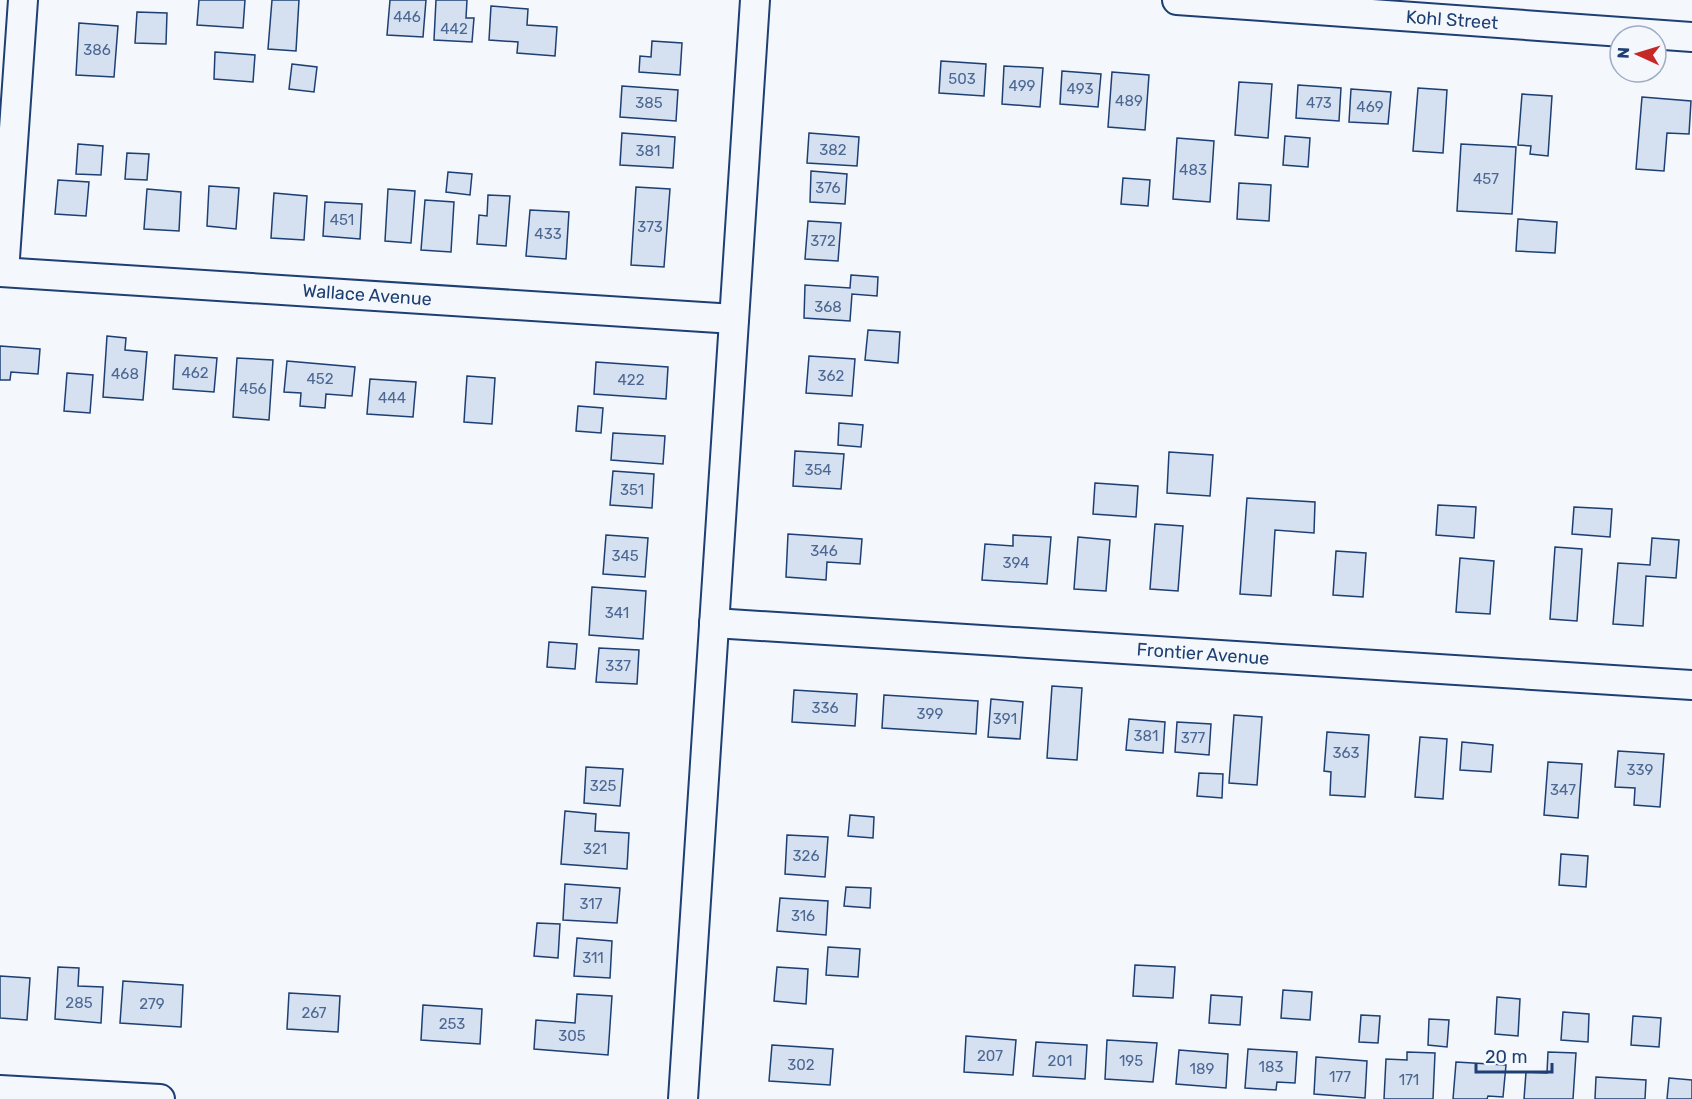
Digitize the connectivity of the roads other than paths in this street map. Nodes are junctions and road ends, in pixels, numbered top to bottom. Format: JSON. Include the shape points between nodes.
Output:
{"nodes":[{"id":1,"x":23,"y":0,"type":"edge"},
{"id":2,"x":755,"y":0,"type":"edge"},
{"id":3,"x":1177,"y":0,"type":"edge"},
{"id":4,"x":1692,"y":37,"type":"edge"},
{"id":5,"x":2,"y":272,"type":"edge"},
{"id":6,"x":734,"y":319,"type":"junction"},
{"id":7,"x":714,"y":623,"type":"junction"},
{"id":8,"x":1692,"y":685,"type":"edge"},
{"id":9,"x":0,"y":1090,"type":"edge"},
{"id":10,"x":160,"y":1099,"type":"edge"},
{"id":11,"x":683,"y":1099,"type":"edge"}],
"edges":[{"from":1,"to":5,"type":"street"},
{"from":2,"to":6,"type":"street"},
{"from":3,"to":4,"type":"street","name":"Kohl Street"},
{"from":5,"to":6,"type":"street","name":"Wallace Avenue"},
{"from":6,"to":7,"type":"street"},
{"from":7,"to":8,"type":"street","name":"Frontier Avenue"},
{"from":7,"to":11,"type":"street"},
{"from":9,"to":10,"type":"street"}]}
